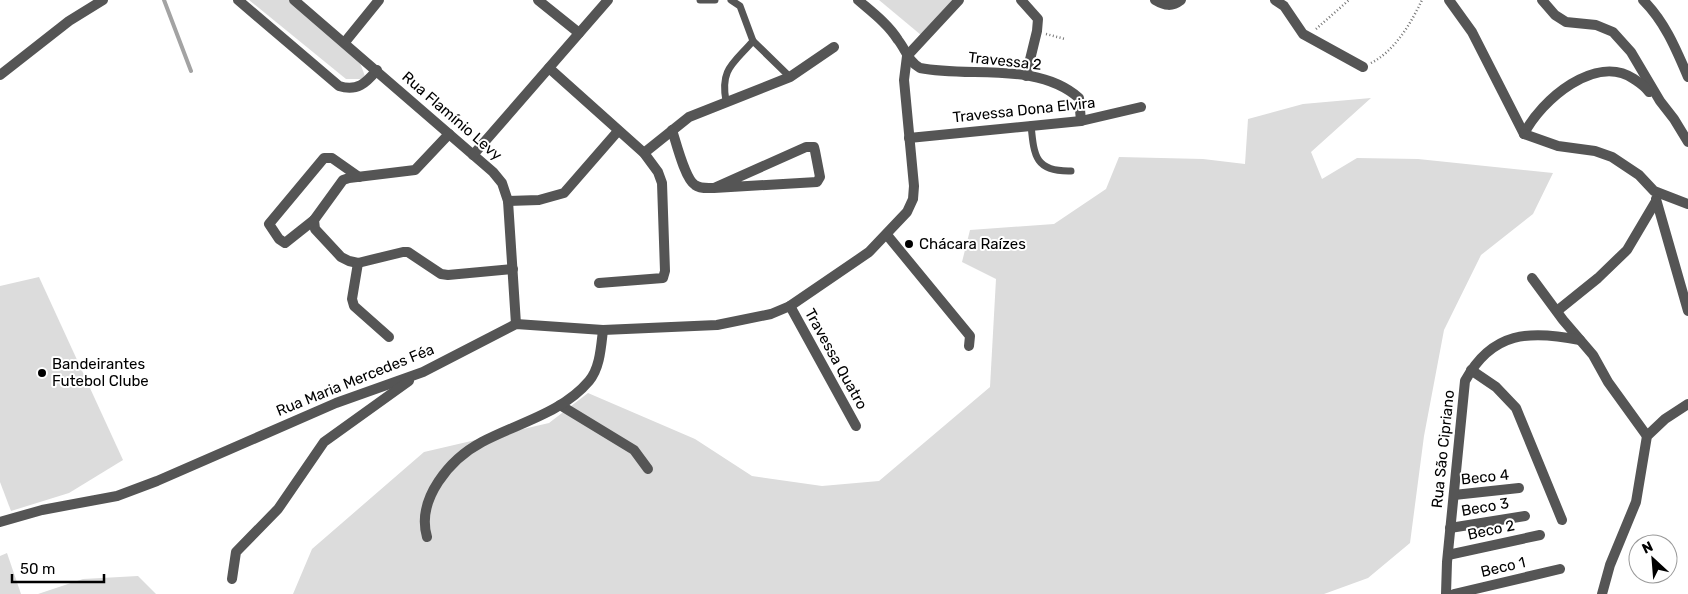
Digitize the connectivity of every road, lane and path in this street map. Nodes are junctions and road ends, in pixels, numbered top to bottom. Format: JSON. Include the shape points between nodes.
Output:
{"nodes":[{"id":1,"x":103,"y":0,"type":"edge"},
{"id":2,"x":238,"y":0,"type":"edge"},
{"id":3,"x":294,"y":0,"type":"edge"},
{"id":4,"x":379,"y":0,"type":"edge"},
{"id":5,"x":538,"y":0,"type":"edge"},
{"id":6,"x":608,"y":0,"type":"edge"},
{"id":7,"x":700,"y":0,"type":"edge"},
{"id":8,"x":715,"y":0,"type":"edge"},
{"id":9,"x":731,"y":0,"type":"edge"},
{"id":10,"x":858,"y":0,"type":"edge"},
{"id":11,"x":960,"y":0,"type":"edge"},
{"id":12,"x":1021,"y":0,"type":"edge"},
{"id":13,"x":1155,"y":0,"type":"edge"},
{"id":14,"x":1275,"y":0,"type":"edge"},
{"id":15,"x":1349,"y":0,"type":"edge"},
{"id":16,"x":1422,"y":0,"type":"edge"},
{"id":17,"x":1449,"y":0,"type":"edge"},
{"id":18,"x":1542,"y":0,"type":"edge"},
{"id":19,"x":1643,"y":0,"type":"edge"},
{"id":20,"x":1178,"y":2,"type":"edge"},
{"id":21,"x":1038,"y":31,"type":"junction"},
{"id":22,"x":579,"y":33,"type":"junction"},
{"id":23,"x":1306,"y":36,"type":"junction"},
{"id":24,"x":1065,"y":38,"type":"dead end"},
{"id":25,"x":753,"y":41,"type":"junction"},
{"id":26,"x":345,"y":42,"type":"junction"},
{"id":27,"x":834,"y":47,"type":"dead end"},
{"id":28,"x":907,"y":56,"type":"junction"},
{"id":29,"x":1363,"y":67,"type":"joint"},
{"id":30,"x":549,"y":68,"type":"junction"},
{"id":31,"x":378,"y":70,"type":"junction"},
{"id":32,"x":0,"y":74,"type":"edge"},
{"id":33,"x":790,"y":76,"type":"junction"},
{"id":34,"x":1026,"y":76,"type":"junction"},
{"id":35,"x":1688,"y":77,"type":"edge"},
{"id":36,"x":726,"y":101,"type":"junction"},
{"id":37,"x":1141,"y":107,"type":"dead end"},
{"id":38,"x":1674,"y":119,"type":"junction"},
{"id":39,"x":1081,"y":121,"type":"junction"},
{"id":40,"x":1031,"y":126,"type":"junction"},
{"id":41,"x":672,"y":130,"type":"junction"},
{"id":42,"x":618,"y":131,"type":"junction"},
{"id":43,"x":449,"y":134,"type":"junction"},
{"id":44,"x":1524,"y":134,"type":"junction"},
{"id":45,"x":909,"y":138,"type":"junction"},
{"id":46,"x":1688,"y":142,"type":"edge"},
{"id":47,"x":644,"y":153,"type":"junction"},
{"id":48,"x":473,"y":155,"type":"junction"},
{"id":49,"x":1071,"y":170,"type":"dead end"},
{"id":50,"x":358,"y":176,"type":"junction"},
{"id":51,"x":714,"y":188,"type":"junction"},
{"id":52,"x":1655,"y":196,"type":"junction"},
{"id":53,"x":508,"y":201,"type":"junction"},
{"id":54,"x":1688,"y":204,"type":"edge"},
{"id":55,"x":314,"y":220,"type":"junction"},
{"id":56,"x":887,"y":235,"type":"junction"},
{"id":57,"x":358,"y":263,"type":"junction"},
{"id":58,"x":513,"y":268,"type":"junction"},
{"id":59,"x":1532,"y":278,"type":"dead end"},
{"id":60,"x":599,"y":283,"type":"dead end"},
{"id":61,"x":790,"y":306,"type":"junction"},
{"id":62,"x":1557,"y":311,"type":"junction"},
{"id":63,"x":1688,"y":311,"type":"edge"},
{"id":64,"x":516,"y":324,"type":"junction"},
{"id":65,"x":603,"y":330,"type":"junction"},
{"id":66,"x":390,"y":337,"type":"dead end"},
{"id":67,"x":1580,"y":340,"type":"junction"},
{"id":68,"x":969,"y":346,"type":"dead end"},
{"id":69,"x":1471,"y":370,"type":"junction"},
{"id":70,"x":423,"y":372,"type":"junction"},
{"id":71,"x":1688,"y":404,"type":"edge"},
{"id":72,"x":560,"y":405,"type":"junction"},
{"id":73,"x":856,"y":426,"type":"dead end"},
{"id":74,"x":1647,"y":436,"type":"junction"},
{"id":75,"x":648,"y":469,"type":"dead end"},
{"id":76,"x":1519,"y":488,"type":"dead end"},
{"id":77,"x":1454,"y":495,"type":"junction"},
{"id":78,"x":1525,"y":516,"type":"dead end"},
{"id":79,"x":1,"y":519,"type":"edge"},
{"id":80,"x":1562,"y":520,"type":"dead end"},
{"id":81,"x":1450,"y":528,"type":"junction"},
{"id":82,"x":1540,"y":535,"type":"dead end"},
{"id":83,"x":427,"y":537,"type":"dead end"},
{"id":84,"x":1448,"y":555,"type":"junction"},
{"id":85,"x":1560,"y":569,"type":"dead end"},
{"id":86,"x":232,"y":579,"type":"dead end"},
{"id":87,"x":1446,"y":594,"type":"edge"},
{"id":88,"x":1454,"y":594,"type":"edge"},
{"id":89,"x":1602,"y":594,"type":"edge"}],
"edges":[{"from":1,"to":32,"type":"street","via":[[62,26]]},
{"from":2,"to":31,"type":"street","via":[[339,86],[348,89],[358,87]]},
{"from":3,"to":26,"type":"street","name":"Rua Flamínio Levy"},
{"from":4,"to":26,"type":"street"},
{"from":5,"to":22,"type":"street"},
{"from":6,"to":22,"type":"street"},
{"from":7,"to":8,"type":"lane"},
{"from":9,"to":25,"type":"lane","via":[[740,6]]},
{"from":10,"to":28,"type":"street","via":[[889,29]]},
{"from":11,"to":28,"type":"street"},
{"from":12,"to":21,"type":"street","via":[[1036,15]]},
{"from":13,"to":20,"type":"street","via":[[1165,5]]},
{"from":14,"to":23,"type":"street","via":[[1284,6]]},
{"from":15,"to":23,"type":"path"},
{"from":16,"to":29,"type":"path","via":[[1392,46],[1378,60]]},
{"from":17,"to":44,"type":"street","via":[[1472,32]]},
{"from":18,"to":38,"type":"street","via":[[1566,22],[1596,25],[1612,32],[1631,52]]},
{"from":19,"to":35,"type":"street","via":[[1674,43]]},
{"from":21,"to":24,"type":"path"},
{"from":21,"to":34,"type":"street"},
{"from":22,"to":30,"type":"street"},
{"from":23,"to":29,"type":"street"},
{"from":25,"to":33,"type":"lane"},
{"from":25,"to":36,"type":"lane","via":[[725,76]]},
{"from":26,"to":31,"type":"street","name":"Rua Flamínio Levy"},
{"from":27,"to":33,"type":"street"},
{"from":28,"to":34,"type":"street","name":"Travessa 2","via":[[913,64],[927,70]]},
{"from":28,"to":45,"type":"street","via":[[904,80]]},
{"from":30,"to":42,"type":"street"},
{"from":30,"to":48,"type":"street"},
{"from":31,"to":43,"type":"street","name":"Rua Flamínio Levy"},
{"from":33,"to":36,"type":"street"},
{"from":34,"to":39,"type":"street","name":"Travessa 2","via":[[1048,80],[1076,96],[1080,103]]},
{"from":36,"to":41,"type":"street","via":[[689,117]]},
{"from":37,"to":39,"type":"street","name":"Travessa Dona Elvira"},
{"from":38,"to":44,"type":"street","via":[[1646,87],[1628,75],[1604,72],[1586,77],[1561,91],[1532,119]]},
{"from":38,"to":46,"type":"street"},
{"from":39,"to":40,"type":"street","name":"Travessa Dona Elvira"},
{"from":40,"to":45,"type":"street","name":"Travessa Dona Elvira"},
{"from":40,"to":49,"type":"lane","via":[[1034,154],[1044,167],[1057,171]]},
{"from":41,"to":47,"type":"street"},
{"from":41,"to":51,"type":"street","via":[[688,177],[694,185]]},
{"from":42,"to":47,"type":"street"},
{"from":42,"to":53,"type":"street","via":[[564,193],[539,200]]},
{"from":43,"to":48,"type":"street","name":"Rua Flamínio Levy"},
{"from":43,"to":50,"type":"street","via":[[415,170]]},
{"from":44,"to":52,"type":"street","via":[[1612,157],[1639,175]]},
{"from":45,"to":56,"type":"street","via":[[913,199],[907,212]]},
{"from":47,"to":60,"type":"street","via":[[662,183],[663,278]]},
{"from":48,"to":53,"type":"street","name":"Rua Flamínio Levy","via":[[494,172]]},
{"from":50,"to":55,"type":"street","via":[[344,180]]},
{"from":50,"to":55,"type":"street","via":[[332,158],[324,158],[269,224],[285,243]]},
{"from":51,"to":51,"type":"street","via":[[806,147],[814,148],[820,177],[817,182]]},
{"from":52,"to":54,"type":"street"},
{"from":52,"to":62,"type":"street","via":[[1627,250]]},
{"from":52,"to":63,"type":"street"},
{"from":53,"to":58,"type":"street","name":"Rua Flamínio Levy"},
{"from":55,"to":57,"type":"street","via":[[315,229],[341,257]]},
{"from":56,"to":61,"type":"street","via":[[869,252]]},
{"from":56,"to":68,"type":"street","via":[[970,336]]},
{"from":57,"to":58,"type":"street","via":[[408,252],[441,274]]},
{"from":57,"to":66,"type":"street","via":[[352,299],[354,306]]},
{"from":58,"to":64,"type":"street","name":"Rua Flamínio Levy"},
{"from":59,"to":62,"type":"street"},
{"from":61,"to":65,"type":"street","via":[[771,314],[717,325]]},
{"from":61,"to":73,"type":"street","name":"Travessa Quatro"},
{"from":62,"to":67,"type":"street"},
{"from":64,"to":65,"type":"street"},
{"from":64,"to":70,"type":"street","name":"Rua Maria Mercedes Féa"},
{"from":65,"to":72,"type":"street","via":[[601,352],[590,380]]},
{"from":67,"to":69,"type":"street","name":"Rua São Cipriano","via":[[1534,334],[1516,336],[1493,348]]},
{"from":67,"to":74,"type":"street","via":[[1594,355],[1608,382]]},
{"from":69,"to":77,"type":"street","name":"Rua São Cipriano","via":[[1465,381]]},
{"from":69,"to":80,"type":"street","via":[[1496,387],[1516,408]]},
{"from":70,"to":79,"type":"street","name":"Rua Maria Mercedes Féa","via":[[336,403],[118,496]]},
{"from":70,"to":86,"type":"street","via":[[324,442],[278,509],[236,552]]},
{"from":71,"to":74,"type":"street","via":[[1664,419]]},
{"from":72,"to":75,"type":"street","via":[[634,450]]},
{"from":72,"to":83,"type":"street","via":[[482,442],[451,467],[425,508]]},
{"from":74,"to":89,"type":"street","via":[[1636,502],[1610,565]]},
{"from":76,"to":77,"type":"street","name":"Beco 4"},
{"from":77,"to":81,"type":"street","name":"Rua São Cipriano"},
{"from":78,"to":81,"type":"street","name":"Beco 3"},
{"from":81,"to":84,"type":"street","name":"Rua São Cipriano"},
{"from":82,"to":84,"type":"street","name":"Beco 2"},
{"from":84,"to":87,"type":"street","name":"Rua São Cipriano"},
{"from":85,"to":88,"type":"street","name":"Beco 1"}]}
